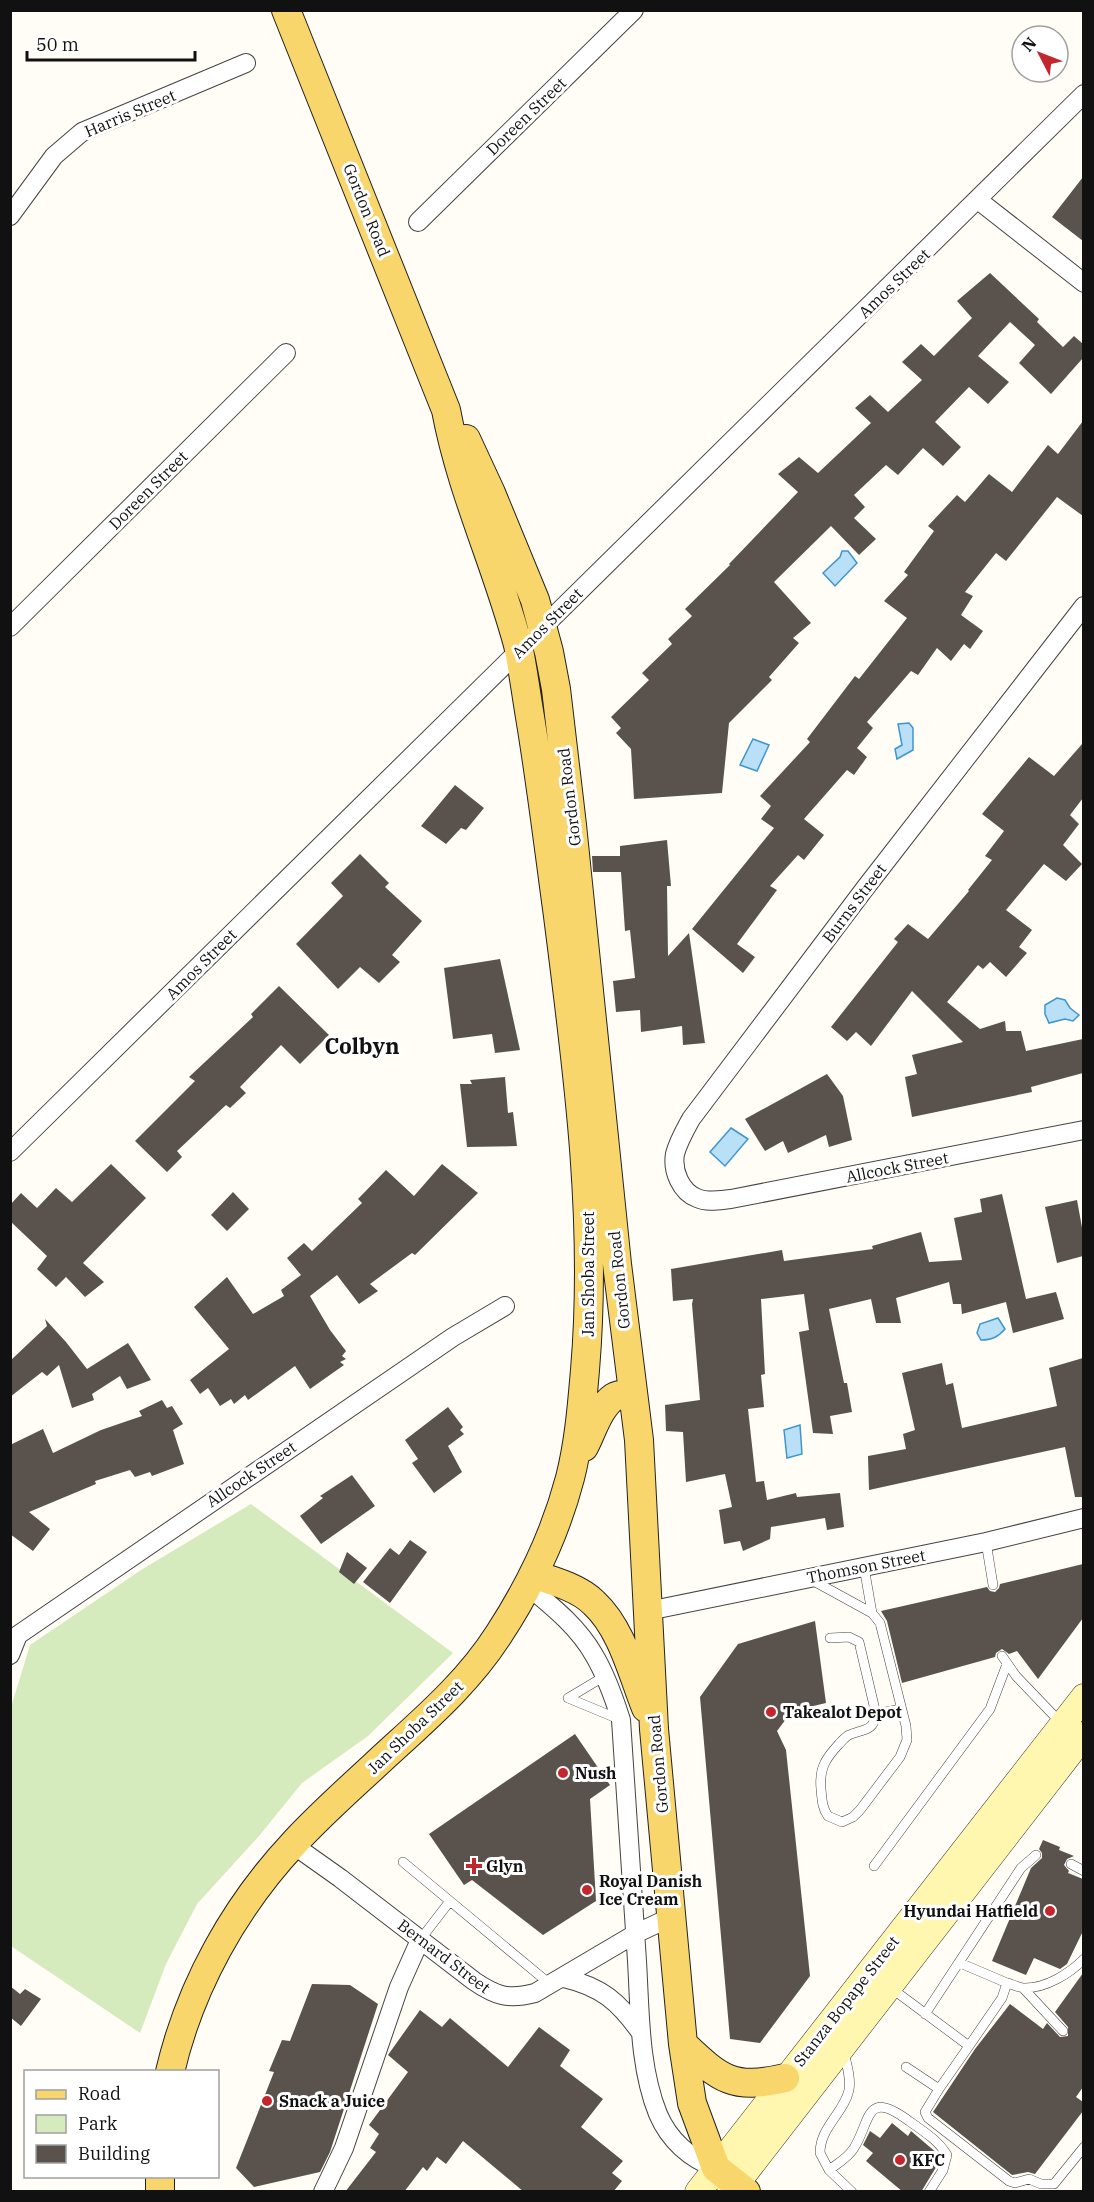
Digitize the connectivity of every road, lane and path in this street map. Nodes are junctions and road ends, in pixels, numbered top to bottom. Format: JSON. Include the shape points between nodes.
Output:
{"nodes":[{"id":1,"x":286,"y":10,"type":"edge"},
{"id":2,"x":634,"y":10,"type":"edge"},
{"id":3,"x":246,"y":63,"type":"dead end"},
{"id":4,"x":1083,"y":94,"type":"edge"},
{"id":5,"x":978,"y":200,"type":"junction"},
{"id":6,"x":10,"y":216,"type":"edge"},
{"id":7,"x":418,"y":222,"type":"dead end"},
{"id":8,"x":1083,"y":283,"type":"edge"},
{"id":9,"x":286,"y":353,"type":"dead end"},
{"id":10,"x":446,"y":410,"type":"junction"},
{"id":11,"x":1083,"y":606,"type":"edge"},
{"id":12,"x":10,"y":627,"type":"edge"},
{"id":13,"x":542,"y":627,"type":"junction"},
{"id":14,"x":519,"y":651,"type":"junction"},
{"id":15,"x":575,"y":1060,"type":"joint"},
{"id":16,"x":1083,"y":1130,"type":"edge"},
{"id":17,"x":10,"y":1152,"type":"edge"},
{"id":18,"x":710,"y":1201,"type":"joint"},
{"id":19,"x":505,"y":1306,"type":"dead end"},
{"id":20,"x":633,"y":1393,"type":"junction"},
{"id":21,"x":572,"y":1473,"type":"junction"},
{"id":22,"x":1083,"y":1518,"type":"edge"},
{"id":23,"x":986,"y":1542,"type":"junction"},
{"id":24,"x":864,"y":1567,"type":"junction"},
{"id":25,"x":808,"y":1578,"type":"junction"},
{"id":26,"x":532,"y":1581,"type":"junction"},
{"id":27,"x":993,"y":1585,"type":"dead end"},
{"id":28,"x":648,"y":1611,"type":"junction"},
{"id":29,"x":872,"y":1613,"type":"junction"},
{"id":30,"x":14,"y":1632,"type":"edge"},
{"id":31,"x":830,"y":1638,"type":"dead end"},
{"id":32,"x":10,"y":1655,"type":"edge"},
{"id":33,"x":605,"y":1676,"type":"junction"},
{"id":34,"x":1083,"y":1697,"type":"edge"},
{"id":35,"x":901,"y":1709,"type":"junction"},
{"id":36,"x":876,"y":1714,"type":"junction"},
{"id":37,"x":621,"y":1720,"type":"junction"},
{"id":38,"x":654,"y":1729,"type":"junction"},
{"id":39,"x":1073,"y":1730,"type":"edge"},
{"id":40,"x":292,"y":1845,"type":"junction"},
{"id":41,"x":1036,"y":1855,"type":"dead end"},
{"id":42,"x":403,"y":1862,"type":"dead end"},
{"id":43,"x":1071,"y":1864,"type":"dead end"},
{"id":44,"x":874,"y":1866,"type":"dead end"},
{"id":45,"x":1083,"y":1871,"type":"edge"},
{"id":46,"x":450,"y":1901,"type":"junction"},
{"id":47,"x":671,"y":1917,"type":"junction"},
{"id":48,"x":635,"y":1934,"type":"junction"},
{"id":49,"x":420,"y":1940,"type":"junction"},
{"id":50,"x":1083,"y":1959,"type":"edge"},
{"id":51,"x":960,"y":1964,"type":"junction"},
{"id":52,"x":558,"y":1982,"type":"junction"},
{"id":53,"x":1007,"y":1983,"type":"junction"},
{"id":54,"x":889,"y":1986,"type":"junction"},
{"id":55,"x":1024,"y":1989,"type":"junction"},
{"id":56,"x":926,"y":2014,"type":"junction"},
{"id":57,"x":1063,"y":2031,"type":"dead end"},
{"id":58,"x":642,"y":2035,"type":"junction"},
{"id":59,"x":683,"y":2044,"type":"junction"},
{"id":60,"x":969,"y":2046,"type":"junction"},
{"id":61,"x":842,"y":2047,"type":"junction"},
{"id":62,"x":906,"y":2067,"type":"dead end"},
{"id":63,"x":171,"y":2070,"type":"edge"},
{"id":64,"x":785,"y":2078,"type":"junction"},
{"id":65,"x":939,"y":2089,"type":"junction"},
{"id":66,"x":1083,"y":2147,"type":"edge"},
{"id":67,"x":829,"y":2170,"type":"junction"},
{"id":68,"x":732,"y":2184,"type":"edge"},
{"id":69,"x":323,"y":2192,"type":"edge"},
{"id":70,"x":698,"y":2192,"type":"edge"},
{"id":71,"x":852,"y":2192,"type":"edge"},
{"id":72,"x":929,"y":2192,"type":"edge"}],
"edges":[{"from":1,"to":10,"type":"main road","name":"Gordon Road"},
{"from":2,"to":7,"type":"street","name":"Doreen Street"},
{"from":3,"to":6,"type":"street","name":"Harris Street","via":[[81,132],[54,156]]},
{"from":4,"to":5,"type":"street","name":"Amos Street"},
{"from":5,"to":8,"type":"street"},
{"from":5,"to":13,"type":"street","name":"Amos Street"},
{"from":9,"to":12,"type":"street","name":"Doreen Street"},
{"from":10,"to":13,"type":"main road","name":"Gordon Road","via":[[467,441],[491,493],[535,600]]},
{"from":10,"to":14,"type":"main road","name":"Gordon Road","via":[[459,467]]},
{"from":11,"to":18,"type":"street","name":"Burns Street","via":[[691,1119],[680,1140],[675,1168],[688,1193]]},
{"from":13,"to":14,"type":"street","name":"Amos Street"},
{"from":13,"to":20,"type":"main road","name":"Gordon Road","via":[[556,689]]},
{"from":14,"to":15,"type":"main road","name":"Gordon Road"},
{"from":14,"to":17,"type":"street","name":"Amos Street"},
{"from":15,"to":21,"type":"main road","name":"Jan Shoba Street","via":[[589,1207],[590,1276],[583,1401]]},
{"from":16,"to":18,"type":"street","name":"Allcock Street"},
{"from":19,"to":30,"type":"street","name":"Allcock Street","via":[[453,1336]]},
{"from":20,"to":21,"type":"main road","via":[[615,1396],[604,1407]]},
{"from":20,"to":28,"type":"main road","name":"Gordon Road"},
{"from":21,"to":26,"type":"main road","name":"Jan Shoba Street"},
{"from":22,"to":23,"type":"street","name":"Thomson Street"},
{"from":23,"to":24,"type":"street","name":"Thomson Street"},
{"from":23,"to":27,"type":"lane"},
{"from":24,"to":25,"type":"street","name":"Thomson Street"},
{"from":24,"to":29,"type":"lane"},
{"from":25,"to":28,"type":"street","name":"Thomson Street"},
{"from":25,"to":29,"type":"lane"},
{"from":26,"to":33,"type":"street","name":"Gordon Road","via":[[594,1653]]},
{"from":26,"to":38,"type":"main road","via":[[554,1581],[585,1596],[605,1616]]},
{"from":26,"to":40,"type":"main road","name":"Jan Shoba Street","via":[[495,1641],[450,1697]]},
{"from":28,"to":38,"type":"main road","name":"Gordon Road"},
{"from":29,"to":35,"type":"lane","via":[[879,1623]]},
{"from":30,"to":32,"type":"street","name":"Allcock Street"},
{"from":31,"to":36,"type":"lane","via":[[849,1637],[859,1642]]},
{"from":33,"to":37,"type":"street","name":"Gordon Road"},
{"from":33,"to":37,"type":"lane","via":[[568,1698]]},
{"from":34,"to":39,"type":"main road","name":"Stanza Bopape Street"},
{"from":35,"to":36,"type":"lane"},
{"from":35,"to":36,"type":"lane","via":[[907,1736],[900,1757],[853,1817],[842,1822],[832,1820],[823,1807],[823,1764],[845,1737],[872,1726]]},
{"from":37,"to":48,"type":"street","name":"Gordon Road"},
{"from":38,"to":47,"type":"main road","name":"Gordon Road"},
{"from":39,"to":44,"type":"lane","via":[[1004,1660],[990,1709]]},
{"from":39,"to":54,"type":"main road","name":"Stanza Bopape Street"},
{"from":39,"to":64,"type":"main road","name":"Stanza Bopape Street"},
{"from":40,"to":49,"type":"street","name":"Bernard Street"},
{"from":40,"to":63,"type":"main road","name":"Jan Shoba Street","via":[[227,1932],[206,1969]]},
{"from":41,"to":51,"type":"lane","via":[[1021,1868]]},
{"from":42,"to":46,"type":"lane"},
{"from":43,"to":45,"type":"lane"},
{"from":46,"to":49,"type":"lane"},
{"from":46,"to":52,"type":"lane"},
{"from":47,"to":48,"type":"street","name":"Bernard Street"},
{"from":47,"to":59,"type":"main road","name":"Gordon Road"},
{"from":48,"to":52,"type":"street","name":"Bernard Street"},
{"from":48,"to":58,"type":"street","name":"Gordon Road"},
{"from":49,"to":52,"type":"street","name":"Bernard Street","via":[[496,1995],[535,1994]]},
{"from":49,"to":69,"type":"street","via":[[399,1987],[344,2148]]},
{"from":50,"to":55,"type":"lane","via":[[1064,1975]]},
{"from":51,"to":53,"type":"lane"},
{"from":51,"to":56,"type":"lane"},
{"from":52,"to":58,"type":"street","via":[[582,1982],[605,1994],[627,2013]]},
{"from":53,"to":55,"type":"lane"},
{"from":53,"to":60,"type":"lane","via":[[1002,1998]]},
{"from":54,"to":56,"type":"lane"},
{"from":54,"to":61,"type":"main road","name":"Stanza Bopape Street"},
{"from":55,"to":57,"type":"lane"},
{"from":56,"to":60,"type":"lane"},
{"from":58,"to":68,"type":"street","name":"Gordon Road","via":[[650,2092],[665,2129],[689,2154]]},
{"from":59,"to":64,"type":"main road","via":[[709,2067],[736,2082],[761,2084]]},
{"from":59,"to":68,"type":"main road","name":"Gordon Road","via":[[693,2103]]},
{"from":60,"to":65,"type":"lane"},
{"from":61,"to":67,"type":"lane","via":[[849,2090],[820,2145]]},
{"from":61,"to":68,"type":"main road","name":"Stanza Bopape Street"},
{"from":62,"to":65,"type":"lane"},
{"from":64,"to":68,"type":"main road","name":"Stanza Bopape Street"},
{"from":65,"to":66,"type":"lane","via":[[925,2112],[928,2118],[1009,2181],[1029,2179],[1054,2184]]},
{"from":67,"to":71,"type":"lane"},
{"from":67,"to":72,"type":"lane","via":[[855,2147],[872,2112],[891,2109],[936,2142],[947,2155],[944,2170]]},
{"from":68,"to":70,"type":"main road","name":"Stanza Bopape Street"}]}
